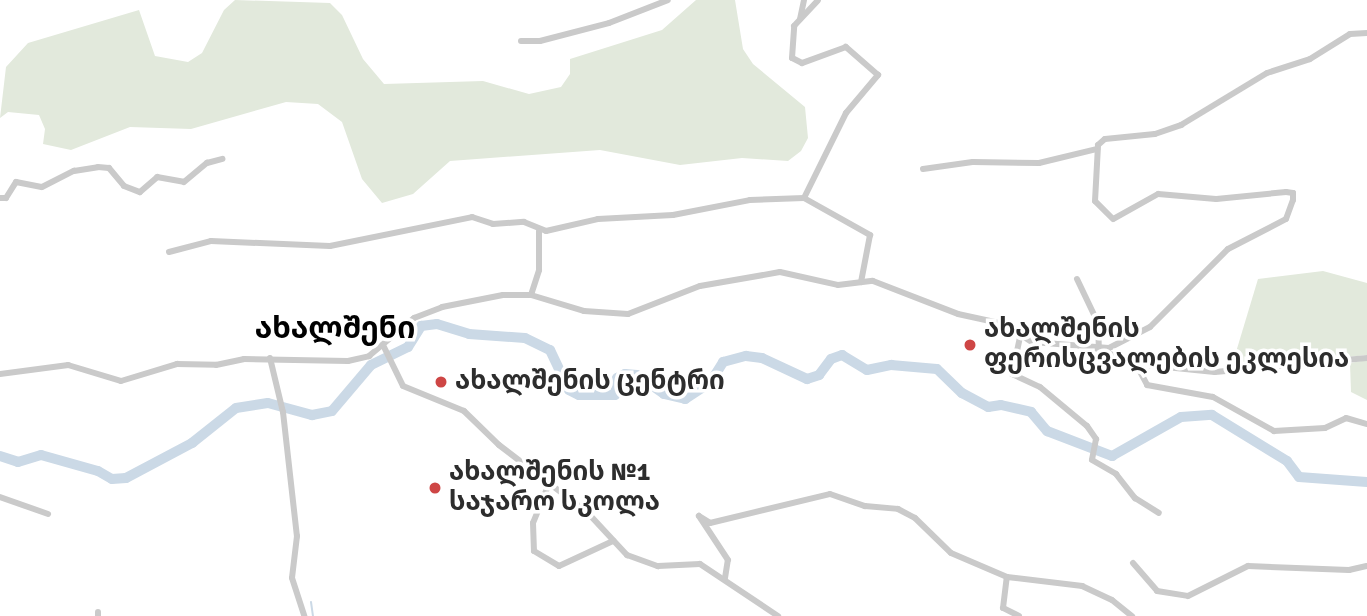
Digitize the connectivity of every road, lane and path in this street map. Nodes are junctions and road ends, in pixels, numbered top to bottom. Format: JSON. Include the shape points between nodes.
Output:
{"nodes":[{"id":1,"x":668,"y":0,"type":"edge"},
{"id":2,"x":804,"y":0,"type":"edge"},
{"id":3,"x":817,"y":0,"type":"edge"},
{"id":4,"x":799,"y":21,"type":"junction"},
{"id":5,"x":1367,"y":33,"type":"edge"},
{"id":6,"x":521,"y":41,"type":"dead end"},
{"id":7,"x":1097,"y":149,"type":"junction"},
{"id":8,"x":222,"y":159,"type":"dead end"},
{"id":9,"x":923,"y":169,"type":"dead end"},
{"id":10,"x":0,"y":198,"type":"edge"},
{"id":11,"x":804,"y":198,"type":"junction"},
{"id":12,"x":539,"y":231,"type":"junction"},
{"id":13,"x":169,"y":252,"type":"dead end"},
{"id":14,"x":1076,"y":279,"type":"dead end"},
{"id":15,"x":862,"y":282,"type":"junction"},
{"id":16,"x":531,"y":295,"type":"junction"},
{"id":17,"x":1020,"y":337,"type":"junction"},
{"id":18,"x":386,"y":348,"type":"junction"},
{"id":19,"x":1097,"y":348,"type":"junction"},
{"id":20,"x":270,"y":358,"type":"junction"},
{"id":21,"x":1367,"y":358,"type":"edge"},
{"id":22,"x":1136,"y":364,"type":"junction"},
{"id":23,"x":0,"y":374,"type":"edge"},
{"id":24,"x":1367,"y":424,"type":"edge"},
{"id":25,"x":550,"y":481,"type":"junction"},
{"id":26,"x":0,"y":497,"type":"edge"},
{"id":27,"x":1159,"y":513,"type":"dead end"},
{"id":28,"x":48,"y":514,"type":"dead end"},
{"id":29,"x":613,"y":541,"type":"junction"},
{"id":30,"x":1133,"y":563,"type":"dead end"},
{"id":31,"x":1367,"y":566,"type":"edge"},
{"id":32,"x":1007,"y":577,"type":"junction"},
{"id":33,"x":725,"y":578,"type":"junction"},
{"id":34,"x":304,"y":616,"type":"edge"},
{"id":35,"x":778,"y":616,"type":"edge"},
{"id":36,"x":1019,"y":616,"type":"edge"},
{"id":37,"x":1132,"y":616,"type":"edge"}],
"edges":[{"from":1,"to":6,"type":"street","via":[[609,23],[540,41]]},
{"from":2,"to":4,"type":"street"},
{"from":3,"to":4,"type":"street"},
{"from":4,"to":11,"type":"street","via":[[790,37],[789,51],[796,61],[846,47],[878,75],[846,113]]},
{"from":5,"to":7,"type":"street","via":[[1350,34],[1310,59],[1267,73],[1181,125],[1155,134],[1105,139]]},
{"from":7,"to":9,"type":"street","via":[[1040,163],[973,162]]},
{"from":7,"to":19,"type":"street","via":[[1095,201],[1101,212],[1113,219],[1158,194],[1216,199],[1286,192],[1293,193],[1293,200],[1286,219],[1228,248],[1150,327],[1121,344]]},
{"from":8,"to":10,"type":"street","via":[[207,163],[184,181],[157,177],[141,192],[124,186],[109,169],[98,167],[74,171],[42,187],[16,182],[6,198]]},
{"from":11,"to":12,"type":"street","via":[[750,200],[673,215],[598,219]]},
{"from":11,"to":15,"type":"street","via":[[870,235]]},
{"from":12,"to":13,"type":"street","via":[[524,222],[493,225],[472,218],[330,246],[211,241]]},
{"from":12,"to":16,"type":"street","via":[[539,270]]},
{"from":14,"to":19,"type":"street","via":[[1098,323]]},
{"from":15,"to":16,"type":"street","via":[[838,285],[780,272],[756,274],[700,286],[628,314],[584,311]]},
{"from":15,"to":17,"type":"street","via":[[873,281],[958,314],[1004,324]]},
{"from":16,"to":18,"type":"street","via":[[503,295],[442,307],[414,318]]},
{"from":17,"to":19,"type":"street"},
{"from":17,"to":27,"type":"street","via":[[1012,374],[1040,387],[1087,426],[1096,439],[1092,460],[1116,474],[1135,498]]},
{"from":18,"to":20,"type":"street","via":[[348,361]]},
{"from":18,"to":25,"type":"street","via":[[403,386],[464,411]]},
{"from":19,"to":22,"type":"street"},
{"from":20,"to":23,"type":"street","via":[[159,366],[121,380],[68,365]]},
{"from":20,"to":34,"type":"street","via":[[283,412],[297,536],[292,579]]},
{"from":21,"to":22,"type":"street","via":[[1215,372]]},
{"from":22,"to":24,"type":"street","via":[[1146,385],[1213,397],[1274,432],[1316,430],[1346,418]]},
{"from":25,"to":29,"type":"street"},
{"from":25,"to":29,"type":"street","via":[[533,523],[534,551],[559,566]]},
{"from":26,"to":28,"type":"street"},
{"from":29,"to":33,"type":"street","via":[[642,562],[699,564]]},
{"from":30,"to":31,"type":"street","via":[[1157,590],[1188,596],[1248,566],[1349,570]]},
{"from":32,"to":33,"type":"street","via":[[951,553],[908,514],[830,494],[710,523],[699,516],[728,559]]},
{"from":32,"to":36,"type":"street","via":[[1003,608]]},
{"from":32,"to":37,"type":"street","via":[[1082,586]]},
{"from":33,"to":35,"type":"street"}]}
